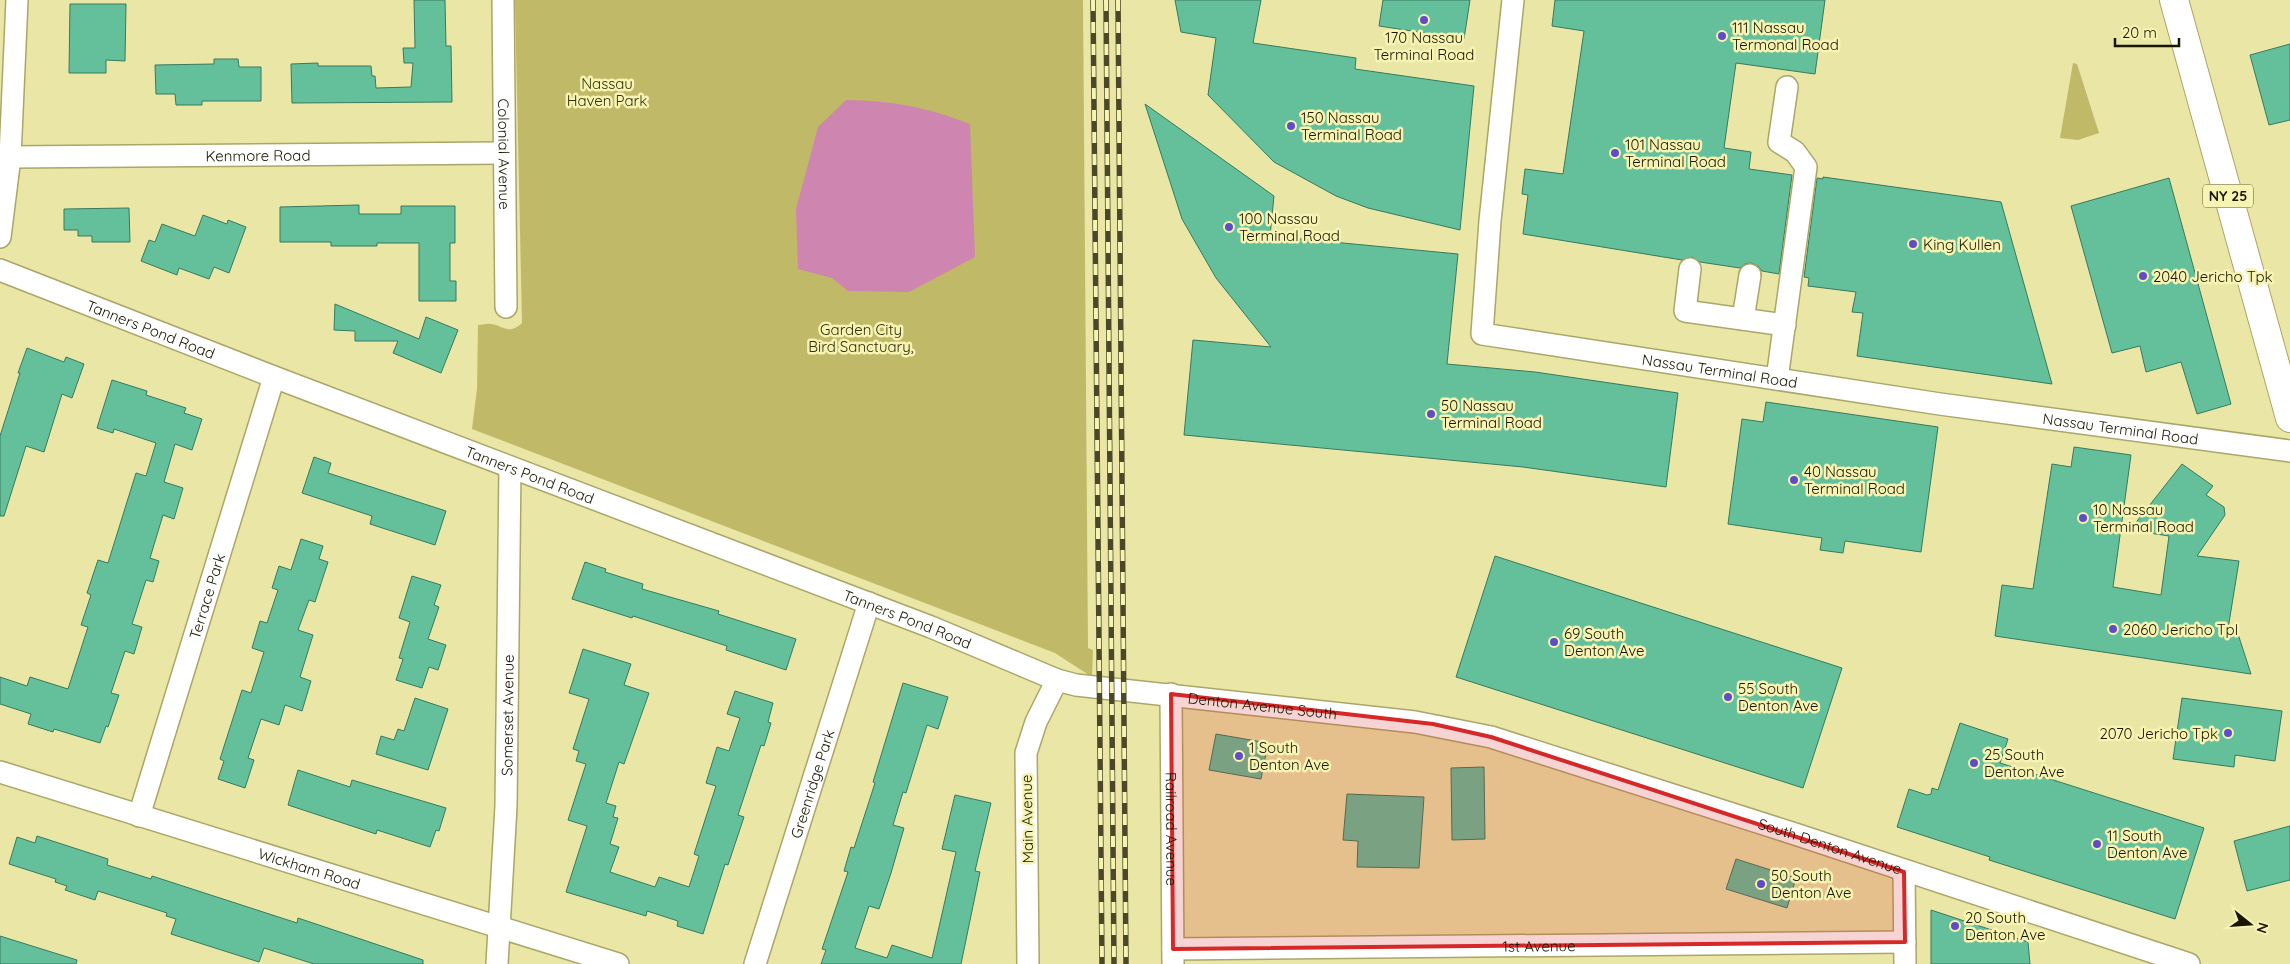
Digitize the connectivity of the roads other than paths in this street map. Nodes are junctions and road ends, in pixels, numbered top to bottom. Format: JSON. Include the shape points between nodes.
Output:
{"nodes":[{"id":1,"x":17,"y":0,"type":"edge"},
{"id":2,"x":503,"y":0,"type":"edge"},
{"id":3,"x":1513,"y":0,"type":"edge"},
{"id":4,"x":2174,"y":0,"type":"edge"},
{"id":5,"x":1787,"y":87,"type":"dead end"},
{"id":6,"x":504,"y":153,"type":"junction"},
{"id":7,"x":10,"y":157,"type":"junction"},
{"id":8,"x":0,"y":238,"type":"edge"},
{"id":9,"x":1690,"y":269,"type":"dead end"},
{"id":10,"x":0,"y":270,"type":"edge"},
{"id":11,"x":1750,"y":275,"type":"dead end"},
{"id":12,"x":506,"y":307,"type":"dead end"},
{"id":13,"x":1743,"y":319,"type":"junction"},
{"id":14,"x":1785,"y":325,"type":"junction"},
{"id":15,"x":274,"y":377,"type":"junction"},
{"id":16,"x":1777,"y":380,"type":"junction"},
{"id":17,"x":2290,"y":418,"type":"edge"},
{"id":18,"x":2290,"y":451,"type":"edge"},
{"id":19,"x":510,"y":467,"type":"junction"},
{"id":20,"x":869,"y":603,"type":"junction"},
{"id":21,"x":1057,"y":680,"type":"junction"},
{"id":22,"x":1172,"y":694,"type":"junction"},
{"id":23,"x":1468,"y":732,"type":"joint"},
{"id":24,"x":0,"y":772,"type":"edge"},
{"id":25,"x":139,"y":816,"type":"junction"},
{"id":26,"x":1904,"y":872,"type":"junction"},
{"id":27,"x":500,"y":928,"type":"junction"},
{"id":28,"x":1905,"y":942,"type":"junction"},
{"id":29,"x":1173,"y":956,"type":"edge"},
{"id":30,"x":497,"y":964,"type":"edge"},
{"id":31,"x":618,"y":964,"type":"edge"},
{"id":32,"x":755,"y":964,"type":"edge"},
{"id":33,"x":1028,"y":964,"type":"edge"},
{"id":34,"x":1905,"y":964,"type":"edge"},
{"id":35,"x":2190,"y":964,"type":"edge"}],
"edges":[{"from":1,"to":7,"type":"street"},
{"from":2,"to":6,"type":"street","name":"Colonial Avenue"},
{"from":3,"to":16,"type":"street","name":"Nassau Terminal Road","via":[[1482,334]]},
{"from":4,"to":17,"type":"main road","number":"NY 25"},
{"from":5,"to":14,"type":"street","via":[[1779,142],[1795,152],[1806,167]]},
{"from":6,"to":7,"type":"street","name":"Kenmore Road"},
{"from":6,"to":12,"type":"street","name":"Colonial Avenue"},
{"from":7,"to":8,"type":"street"},
{"from":9,"to":13,"type":"street","via":[[1685,312]]},
{"from":10,"to":15,"type":"street","name":"Tanners Pond Road"},
{"from":11,"to":13,"type":"street"},
{"from":13,"to":14,"type":"street"},
{"from":14,"to":16,"type":"street"},
{"from":15,"to":19,"type":"street","name":"Tanners Pond Road"},
{"from":15,"to":25,"type":"street","name":"Terrace Park"},
{"from":16,"to":18,"type":"street","name":"Nassau Terminal Road"},
{"from":19,"to":20,"type":"street","name":"Tanners Pond Road"},
{"from":19,"to":27,"type":"street","name":"Somerset Avenue","via":[[506,806]]},
{"from":20,"to":21,"type":"street","name":"Tanners Pond Road"},
{"from":20,"to":32,"type":"street","name":"Greenridge Park"},
{"from":21,"to":22,"type":"street","name":"Denton Avenue South","via":[[1076,685]]},
{"from":21,"to":33,"type":"street","name":"Main Avenue","via":[[1036,722],[1026,753]]},
{"from":22,"to":23,"type":"street","name":"Denton Avenue South","via":[[1433,724]]},
{"from":22,"to":29,"type":"street","name":"Railroad Avenue"},
{"from":23,"to":26,"type":"street","name":"South Denton Avenue","via":[[1757,822]]},
{"from":24,"to":25,"type":"street","name":"Wickham Road"},
{"from":25,"to":27,"type":"street","name":"Wickham Road"},
{"from":26,"to":28,"type":"street"},
{"from":26,"to":35,"type":"street","name":"South Denton Avenue"},
{"from":27,"to":30,"type":"street","name":"Somerset Avenue"},
{"from":27,"to":31,"type":"street","name":"Wickham Road"},
{"from":28,"to":29,"type":"street","name":"1st Avenue"},
{"from":28,"to":34,"type":"street"}]}
